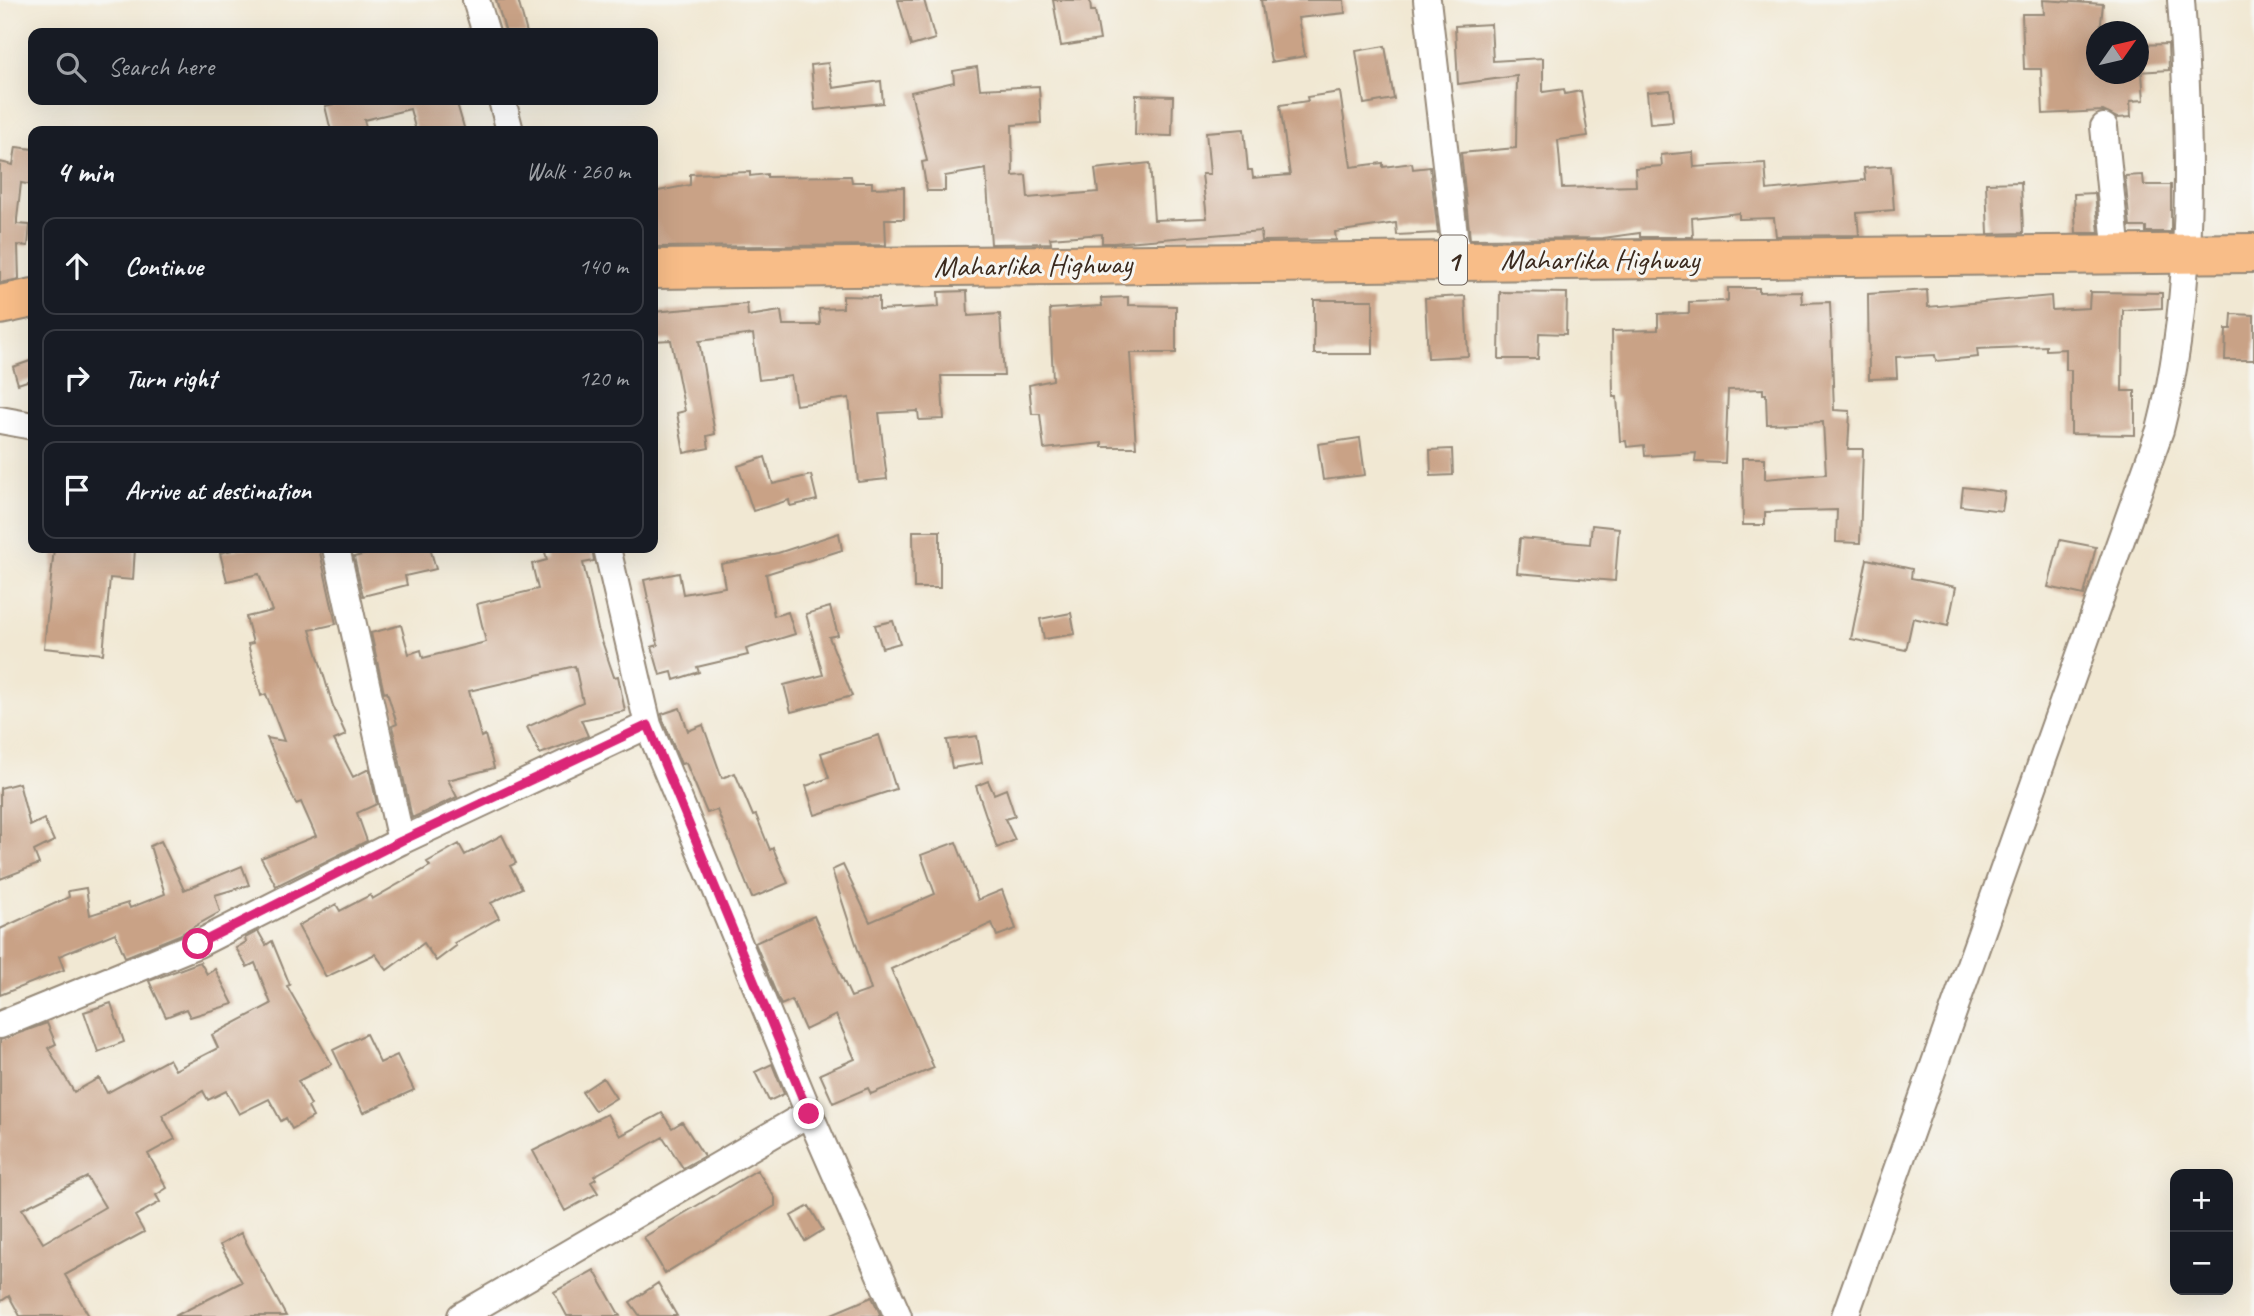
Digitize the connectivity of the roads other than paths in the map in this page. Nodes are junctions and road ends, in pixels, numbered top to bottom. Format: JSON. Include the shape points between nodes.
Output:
{"nodes":[{"id":1,"x":476,"y":0,"type":"edge"},
{"id":2,"x":1427,"y":0,"type":"edge"},
{"id":3,"x":2181,"y":0,"type":"edge"},
{"id":4,"x":484,"y":28,"type":"edge"},
{"id":5,"x":503,"y":105,"type":"edge"},
{"id":6,"x":509,"y":126,"type":"edge"},
{"id":7,"x":2105,"y":127,"type":"dead end"},
{"id":8,"x":2186,"y":253,"type":"junction"},
{"id":9,"x":2254,"y":253,"type":"edge"},
{"id":10,"x":2117,"y":255,"type":"junction"},
{"id":11,"x":1457,"y":260,"type":"junction"},
{"id":12,"x":658,"y":269,"type":"edge"},
{"id":13,"x":28,"y":299,"type":"edge"},
{"id":14,"x":0,"y":305,"type":"edge"},
{"id":15,"x":0,"y":420,"type":"edge"},
{"id":16,"x":28,"y":425,"type":"edge"},
{"id":17,"x":337,"y":553,"type":"edge"},
{"id":18,"x":608,"y":553,"type":"edge"},
{"id":19,"x":648,"y":725,"type":"junction"},
{"id":20,"x":401,"y":841,"type":"junction"},
{"id":21,"x":0,"y":1025,"type":"edge"},
{"id":22,"x":809,"y":1114,"type":"junction"},
{"id":23,"x":461,"y":1316,"type":"edge"},
{"id":24,"x":898,"y":1316,"type":"edge"},
{"id":25,"x":1845,"y":1316,"type":"edge"}],
"edges":[{"from":1,"to":4,"type":"street"},
{"from":2,"to":11,"type":"street"},
{"from":3,"to":8,"type":"street"},
{"from":5,"to":6,"type":"street"},
{"from":7,"to":10,"type":"street"},
{"from":8,"to":9,"type":"highway","name":"Maharlika Highway","number":"1"},
{"from":8,"to":10,"type":"highway","name":"Maharlika Highway","number":"1"},
{"from":8,"to":25,"type":"street","via":[[2178,354],[2160,430]]},
{"from":10,"to":11,"type":"highway","name":"Maharlika Highway","number":"1"},
{"from":11,"to":12,"type":"highway","name":"Maharlika Highway","number":"1"},
{"from":13,"to":14,"type":"highway"},
{"from":15,"to":16,"type":"street"},
{"from":17,"to":20,"type":"street"},
{"from":18,"to":19,"type":"street"},
{"from":19,"to":20,"type":"street"},
{"from":19,"to":22,"type":"street"},
{"from":20,"to":21,"type":"street","via":[[198,944]]},
{"from":22,"to":23,"type":"street"},
{"from":22,"to":24,"type":"street"}]}
